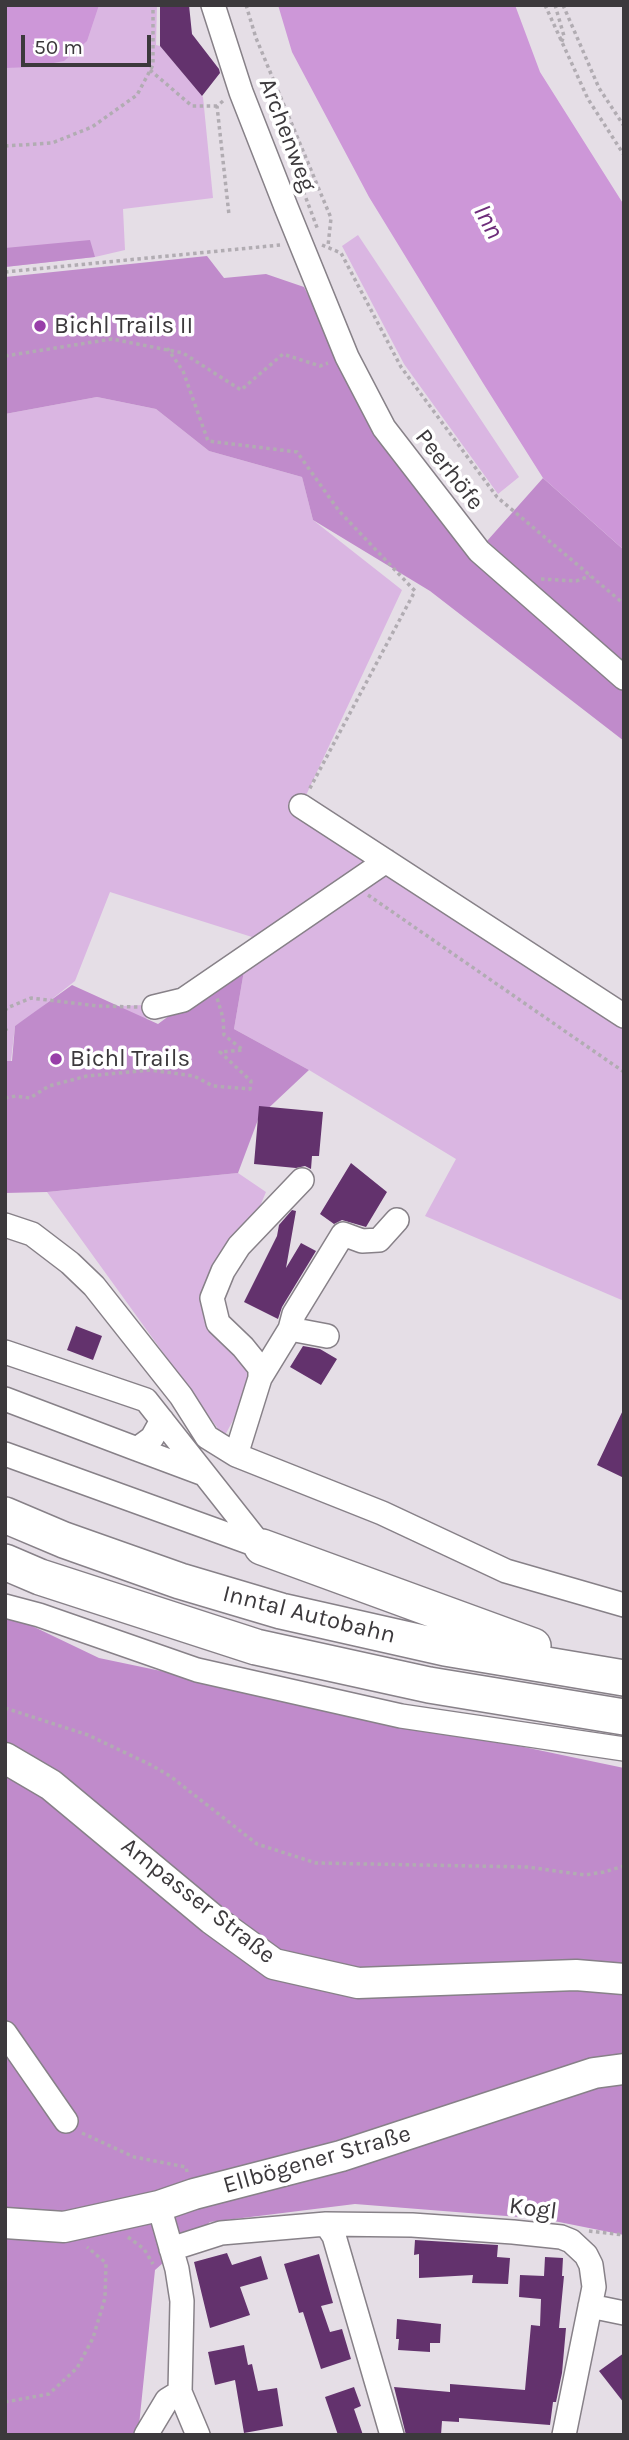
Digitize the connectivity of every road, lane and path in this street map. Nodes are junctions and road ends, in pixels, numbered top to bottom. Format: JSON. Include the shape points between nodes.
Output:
{"nodes":[{"id":1,"x":153,"y":5,"type":"edge"},
{"id":2,"x":212,"y":5,"type":"edge"},
{"id":3,"x":246,"y":5,"type":"edge"},
{"id":4,"x":545,"y":5,"type":"edge"},
{"id":5,"x":555,"y":5,"type":"edge"},
{"id":6,"x":563,"y":5,"type":"edge"},
{"id":7,"x":561,"y":44,"type":"junction"},
{"id":8,"x":150,"y":70,"type":"junction"},
{"id":9,"x":273,"y":79,"type":"junction"},
{"id":10,"x":260,"y":84,"type":"dead end"},
{"id":11,"x":230,"y":96,"type":"dead end"},
{"id":12,"x":217,"y":106,"type":"junction"},
{"id":13,"x":624,"y":126,"type":"edge"},
{"id":14,"x":5,"y":146,"type":"edge"},
{"id":15,"x":624,"y":155,"type":"edge"},
{"id":16,"x":229,"y":215,"type":"dead end"},
{"id":17,"x":301,"y":243,"type":"junction"},
{"id":18,"x":5,"y":272,"type":"edge"},
{"id":19,"x":167,"y":348,"type":"junction"},
{"id":20,"x":5,"y":356,"type":"edge"},
{"id":21,"x":347,"y":357,"type":"junction"},
{"id":22,"x":590,"y":576,"type":"junction"},
{"id":23,"x":508,"y":577,"type":"junction"},
{"id":24,"x":624,"y":604,"type":"edge"},
{"id":25,"x":624,"y":678,"type":"edge"},
{"id":26,"x":301,"y":806,"type":"joint"},
{"id":27,"x":386,"y":861,"type":"junction"},
{"id":28,"x":352,"y":884,"type":"junction"},
{"id":29,"x":211,"y":979,"type":"junction"},
{"id":30,"x":154,"y":1007,"type":"joint"},
{"id":31,"x":5,"y":1011,"type":"edge"},
{"id":32,"x":624,"y":1016,"type":"edge"},
{"id":33,"x":624,"y":1072,"type":"edge"},
{"id":34,"x":5,"y":1098,"type":"edge"},
{"id":35,"x":302,"y":1180,"type":"dead end"},
{"id":36,"x":397,"y":1220,"type":"dead end"},
{"id":37,"x":5,"y":1225,"type":"edge"},
{"id":38,"x":290,"y":1329,"type":"junction"},
{"id":39,"x":327,"y":1336,"type":"dead end"},
{"id":40,"x":5,"y":1353,"type":"edge"},
{"id":41,"x":260,"y":1378,"type":"junction"},
{"id":42,"x":5,"y":1399,"type":"edge"},
{"id":43,"x":190,"y":1410,"type":"junction"},
{"id":44,"x":165,"y":1424,"type":"junction"},
{"id":45,"x":137,"y":1449,"type":"junction"},
{"id":46,"x":5,"y":1454,"type":"edge"},
{"id":47,"x":236,"y":1455,"type":"junction"},
{"id":48,"x":204,"y":1474,"type":"junction"},
{"id":49,"x":5,"y":1515,"type":"edge"},
{"id":50,"x":262,"y":1547,"type":"junction"},
{"id":51,"x":5,"y":1562,"type":"edge"},
{"id":52,"x":624,"y":1605,"type":"edge"},
{"id":53,"x":5,"y":1606,"type":"edge"},
{"id":54,"x":622,"y":1677,"type":"edge"},
{"id":55,"x":5,"y":1708,"type":"edge"},
{"id":56,"x":624,"y":1717,"type":"edge"},
{"id":57,"x":624,"y":1749,"type":"edge"},
{"id":58,"x":5,"y":1758,"type":"edge"},
{"id":59,"x":624,"y":1866,"type":"edge"},
{"id":60,"x":624,"y":1979,"type":"edge"},
{"id":61,"x":5,"y":2033,"type":"edge"},
{"id":62,"x":624,"y":2069,"type":"edge"},
{"id":63,"x":66,"y":2121,"type":"joint"},
{"id":64,"x":194,"y":2194,"type":"junction"},
{"id":65,"x":159,"y":2206,"type":"junction"},
{"id":66,"x":5,"y":2223,"type":"edge"},
{"id":67,"x":326,"y":2224,"type":"junction"},
{"id":68,"x":64,"y":2227,"type":"junction"},
{"id":69,"x":125,"y":2235,"type":"dead end"},
{"id":70,"x":171,"y":2249,"type":"junction"},
{"id":71,"x":156,"y":2270,"type":"dead end"},
{"id":72,"x":590,"y":2306,"type":"junction"},
{"id":73,"x":624,"y":2313,"type":"edge"},
{"id":74,"x":180,"y":2392,"type":"junction"},
{"id":75,"x":5,"y":2402,"type":"edge"},
{"id":76,"x":146,"y":2435,"type":"edge"},
{"id":77,"x":198,"y":2435,"type":"edge"},
{"id":78,"x":392,"y":2435,"type":"edge"},
{"id":79,"x":564,"y":2435,"type":"edge"}],
"edges":[{"from":1,"to":8,"type":"path"},
{"from":2,"to":17,"type":"street","name":"Archenweg"},
{"from":3,"to":9,"type":"path"},
{"from":4,"to":7,"type":"path"},
{"from":5,"to":7,"type":"path","via":[[564,36]]},
{"from":6,"to":13,"type":"path","via":[[599,88]]},
{"from":7,"to":15,"type":"path","via":[[588,99]]},
{"from":8,"to":12,"type":"path","via":[[192,106]]},
{"from":8,"to":14,"type":"path","via":[[136,95],[92,127],[52,143]]},
{"from":9,"to":10,"type":"path"},
{"from":9,"to":22,"type":"path","via":[[331,218],[328,246],[341,253],[401,367],[497,497]]},
{"from":11,"to":12,"type":"path"},
{"from":12,"to":16,"type":"path"},
{"from":17,"to":18,"type":"path"},
{"from":17,"to":21,"type":"street","name":"Peerhöfe"},
{"from":19,"to":20,"type":"path","via":[[112,339]]},
{"from":19,"to":21,"type":"path","via":[[183,353],[241,390],[283,354],[320,366]]},
{"from":19,"to":26,"type":"path","via":[[183,371],[208,441],[297,452],[339,511],[415,591]]},
{"from":21,"to":23,"type":"street","name":"Peerhöfe","via":[[384,428],[479,551]]},
{"from":22,"to":23,"type":"path","via":[[576,581]]},
{"from":22,"to":24,"type":"path"},
{"from":23,"to":25,"type":"street","name":"Peerhöfe"},
{"from":26,"to":27,"type":"street"},
{"from":27,"to":28,"type":"street"},
{"from":27,"to":32,"type":"street"},
{"from":28,"to":29,"type":"street"},
{"from":28,"to":33,"type":"path"},
{"from":29,"to":30,"type":"street","via":[[183,1000]]},
{"from":29,"to":34,"type":"path","via":[[224,1035],[243,1050],[220,1052],[251,1081],[250,1089],[213,1086],[194,1076],[150,1070],[88,1076],[49,1086],[30,1098]]},
{"from":30,"to":31,"type":"path","via":[[32,998]]},
{"from":35,"to":41,"type":"street","via":[[239,1245],[212,1298],[218,1323],[260,1368]]},
{"from":36,"to":38,"type":"street","via":[[379,1240],[362,1241],[343,1234],[294,1314]]},
{"from":37,"to":43,"type":"street","via":[[32,1234],[71,1263]]},
{"from":38,"to":39,"type":"street"},
{"from":38,"to":41,"type":"street"},
{"from":40,"to":44,"type":"street","via":[[146,1400]]},
{"from":41,"to":47,"type":"street"},
{"from":42,"to":45,"type":"street"},
{"from":43,"to":44,"type":"street"},
{"from":43,"to":47,"type":"street","via":[[207,1437]]},
{"from":44,"to":45,"type":"street"},
{"from":44,"to":48,"type":"street"},
{"from":45,"to":48,"type":"street"},
{"from":46,"to":50,"type":"street"},
{"from":47,"to":52,"type":"street","via":[[382,1513],[506,1571]]},
{"from":48,"to":50,"type":"street"},
{"from":49,"to":54,"type":"highway","name":"Inntal Autobahn","via":[[180,1581],[281,1611],[445,1648]]},
{"from":50,"to":54,"type":"highway","via":[[532,1646],[589,1658]]},
{"from":51,"to":56,"type":"highway","name":"Inntal Autobahn","via":[[256,1647],[429,1685]]},
{"from":53,"to":57,"type":"street","via":[[210,1674],[401,1716]]},
{"from":55,"to":59,"type":"path","via":[[88,1735],[151,1765],[257,1844],[316,1863],[527,1867],[585,1875]]},
{"from":58,"to":60,"type":"main road","name":"Ampasser Straße","via":[[51,1785],[212,1919],[274,1964],[358,1983],[576,1975]]},
{"from":61,"to":63,"type":"street"},
{"from":62,"to":64,"type":"main road","name":"Ellbögener Straße","via":[[594,2073],[341,2157]]},
{"from":63,"to":64,"type":"path","via":[[134,2157],[186,2168]]},
{"from":64,"to":65,"type":"main road","name":"Ellbögener Straße"},
{"from":65,"to":68,"type":"main road","name":"Ellbögener Straße"},
{"from":65,"to":70,"type":"street"},
{"from":66,"to":68,"type":"main road","name":"Ellbögener Straße"},
{"from":67,"to":70,"type":"street","name":"Kogl","via":[[220,2234]]},
{"from":67,"to":72,"type":"street","name":"Kogl","via":[[412,2225],[561,2237],[580,2248],[591,2265],[594,2287]]},
{"from":67,"to":78,"type":"street","via":[[334,2236]]},
{"from":68,"to":75,"type":"path","via":[[106,2263],[106,2298],[93,2338],[77,2368],[49,2394]]},
{"from":69,"to":71,"type":"path","via":[[144,2249]]},
{"from":70,"to":74,"type":"street","via":[[182,2301]]},
{"from":72,"to":73,"type":"street"},
{"from":72,"to":79,"type":"street","name":"Kogl"},
{"from":74,"to":76,"type":"street","via":[[167,2400]]},
{"from":74,"to":77,"type":"street"}]}
